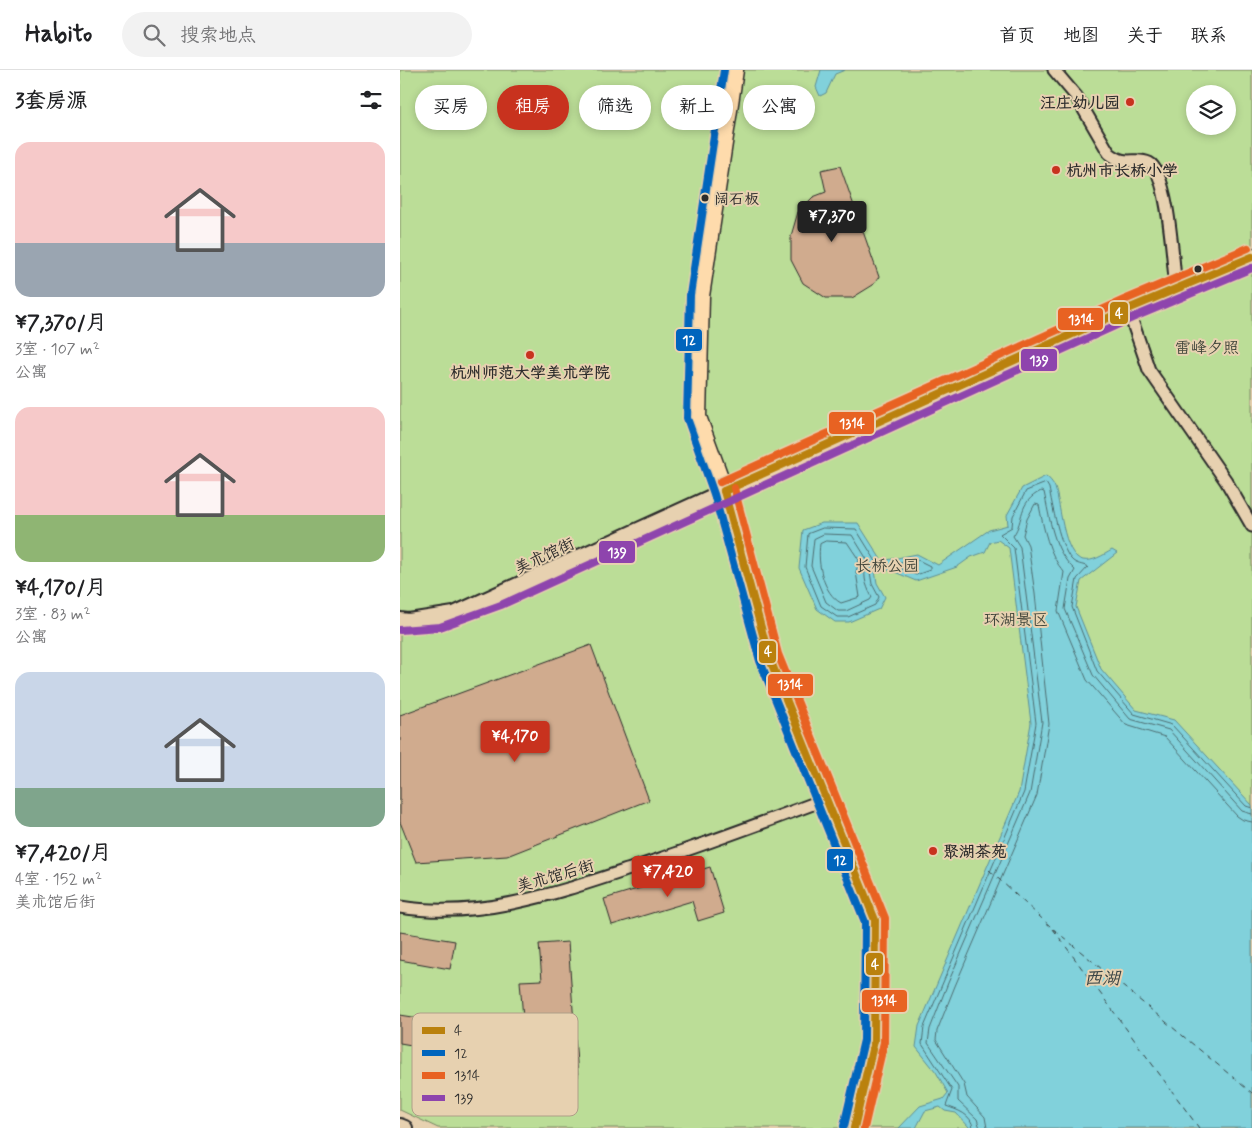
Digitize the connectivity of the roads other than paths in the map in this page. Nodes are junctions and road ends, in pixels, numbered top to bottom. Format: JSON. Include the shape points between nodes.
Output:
{"nodes":[{"id":1,"x":734,"y":70,"type":"edge"},
{"id":2,"x":1054,"y":70,"type":"edge"},
{"id":3,"x":1252,"y":257,"type":"edge"},
{"id":4,"x":1176,"y":289,"type":"junction"},
{"id":5,"x":1128,"y":309,"type":"junction"},
{"id":6,"x":724,"y":491,"type":"junction"},
{"id":7,"x":1252,"y":526,"type":"edge"},
{"id":8,"x":400,"y":620,"type":"edge"},
{"id":9,"x":826,"y":799,"type":"junction"},
{"id":10,"x":400,"y":907,"type":"edge"},
{"id":11,"x":400,"y":1126,"type":"edge"},
{"id":12,"x":405,"y":1128,"type":"edge"},
{"id":13,"x":854,"y":1128,"type":"edge"}],
"edges":[{"from":1,"to":6,"type":"main road","via":[[700,296],[697,417]]},
{"from":2,"to":4,"type":"street","via":[[1076,96],[1109,153],[1128,163],[1150,163],[1158,173],[1167,203]]},
{"from":3,"to":4,"type":"main road"},
{"from":4,"to":5,"type":"main road"},
{"from":5,"to":6,"type":"main road"},
{"from":5,"to":7,"type":"street","via":[[1149,370],[1226,481]]},
{"from":6,"to":8,"type":"street","name":"美术馆街","via":[[454,614]]},
{"from":6,"to":9,"type":"main road","via":[[769,658]]},
{"from":9,"to":10,"type":"street","name":"美术馆后街","via":[[712,842],[546,897],[486,909],[419,910]]},
{"from":9,"to":13,"type":"main road","via":[[875,920],[874,1041]]},
{"from":11,"to":12,"type":"street"}]}
